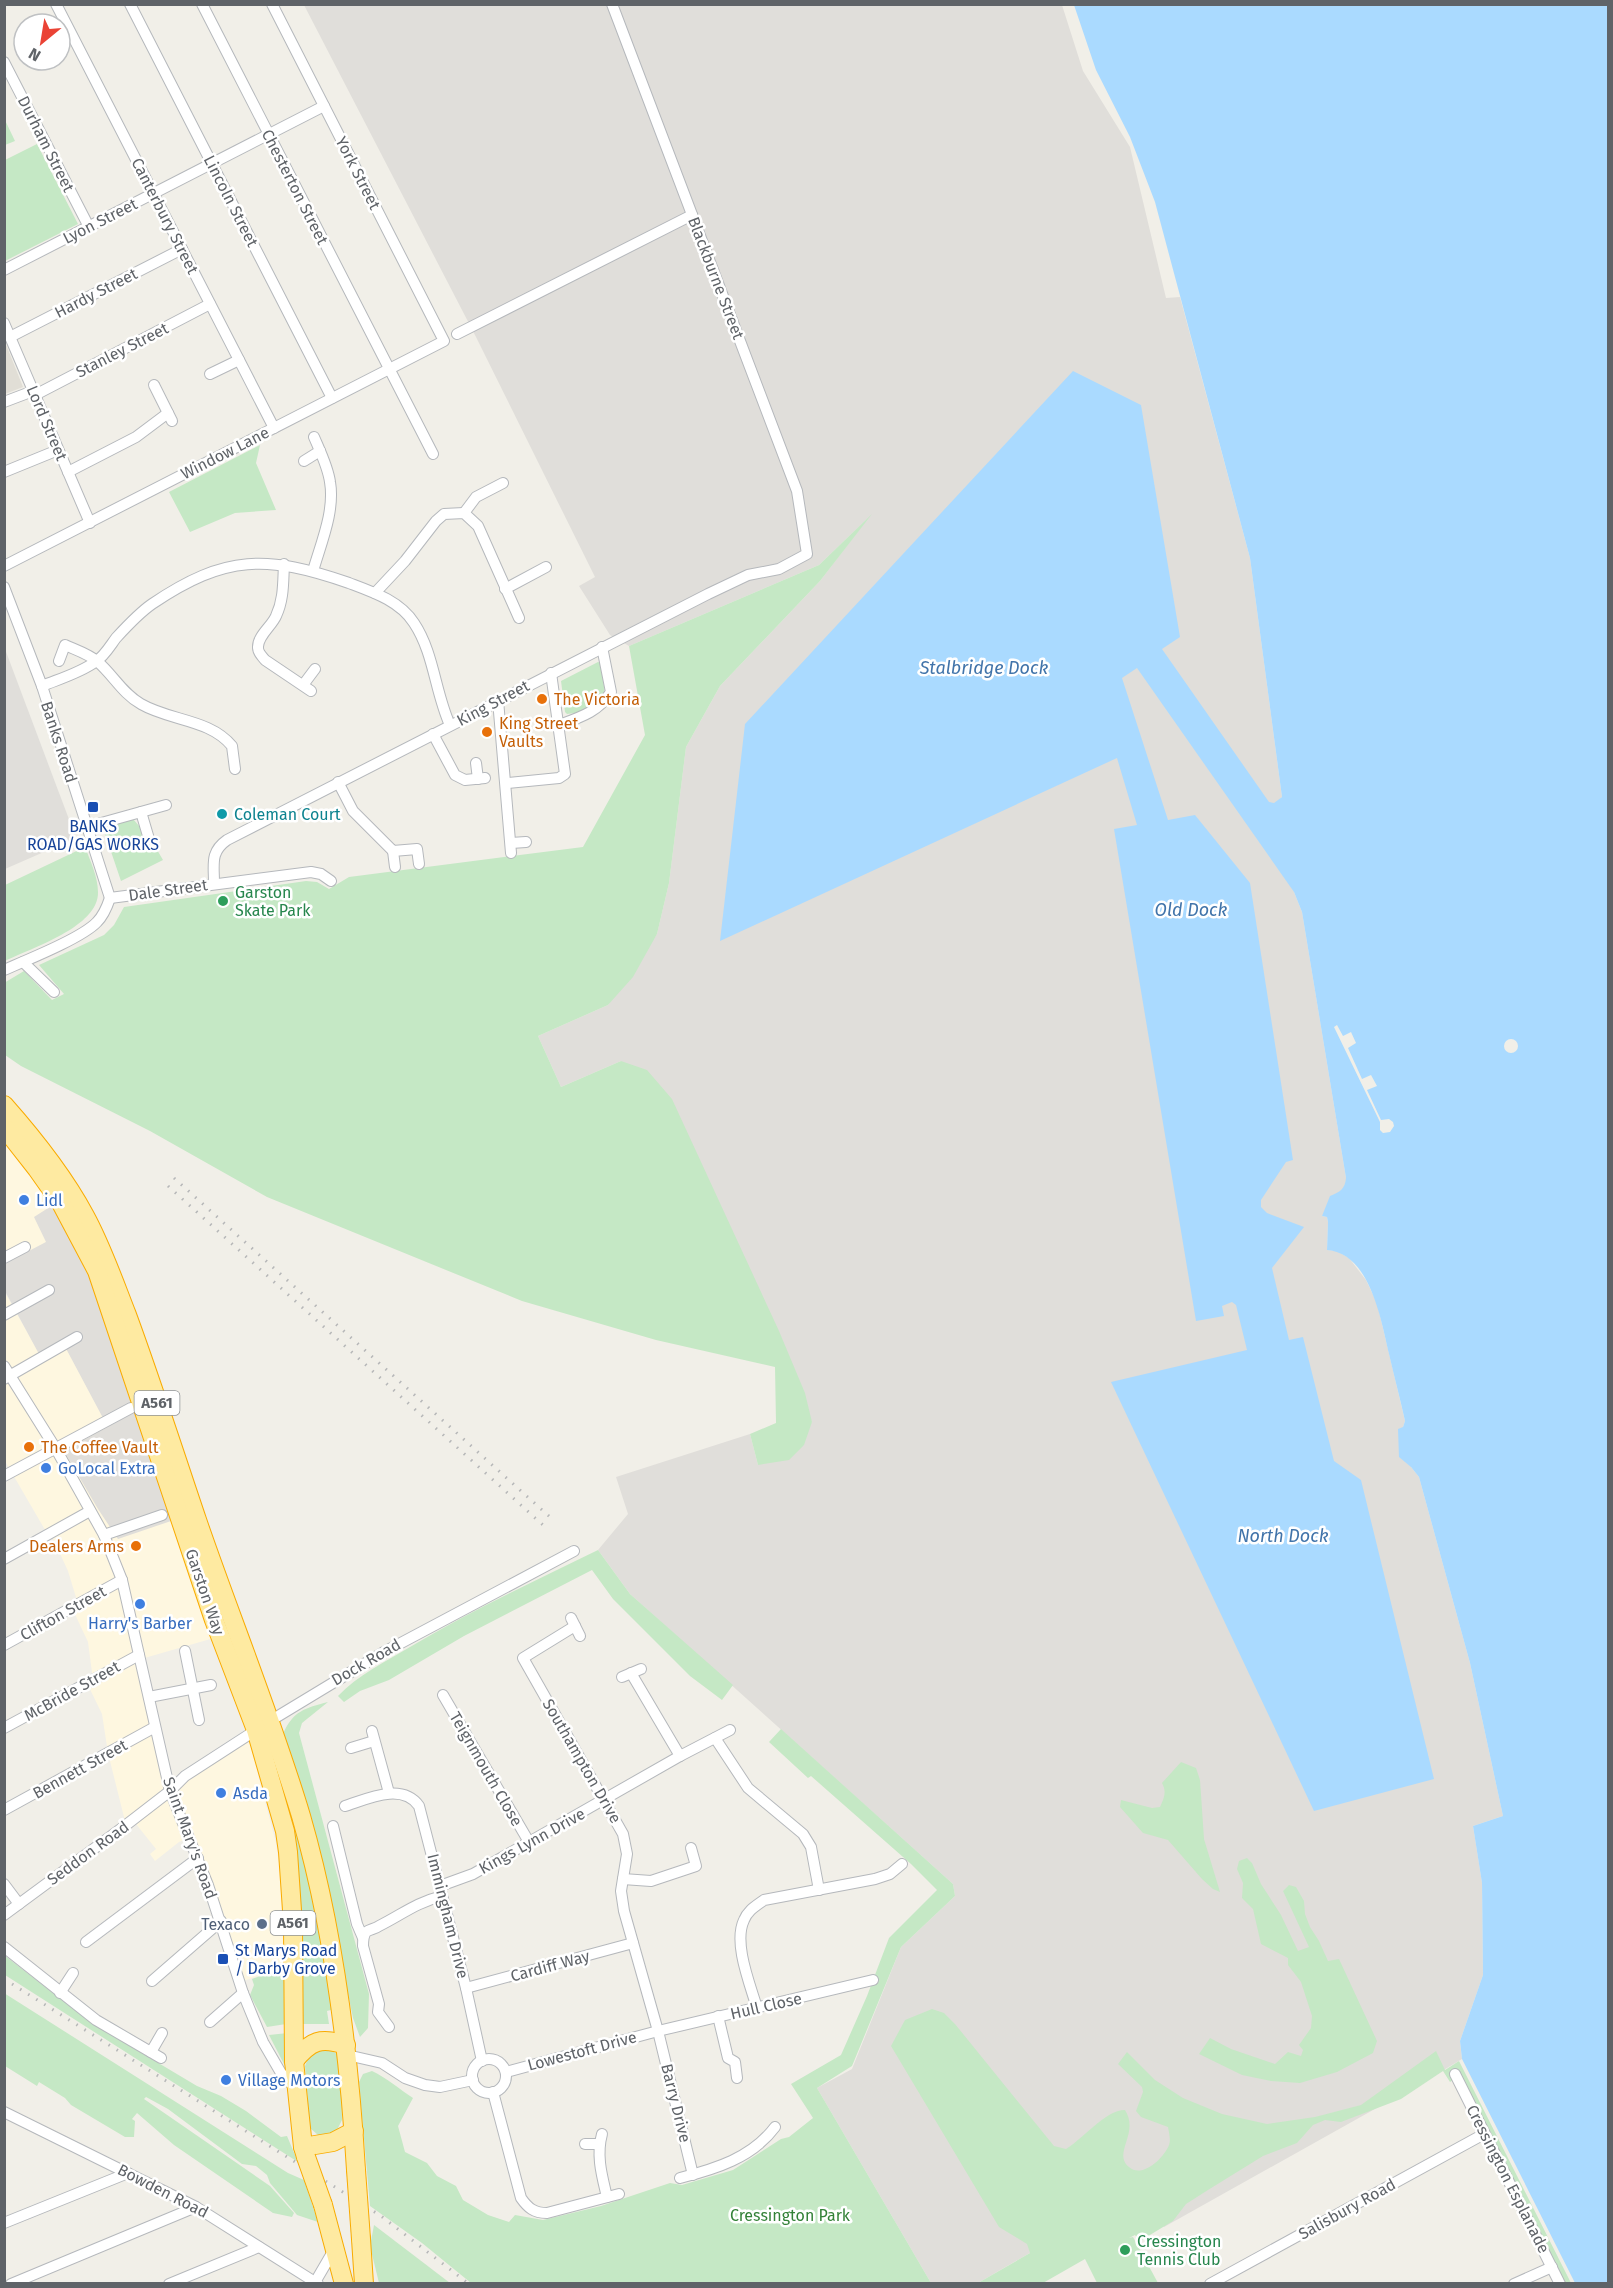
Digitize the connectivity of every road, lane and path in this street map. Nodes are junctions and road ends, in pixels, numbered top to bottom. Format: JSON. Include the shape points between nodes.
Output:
{"nodes":[{"id":1,"x":56,"y":4,"type":"edge"},
{"id":2,"x":130,"y":4,"type":"edge"},
{"id":3,"x":202,"y":4,"type":"edge"},
{"id":4,"x":272,"y":4,"type":"edge"},
{"id":5,"x":612,"y":4,"type":"edge"},
{"id":6,"x":4,"y":62,"type":"edge"},
{"id":7,"x":324,"y":106,"type":"junction"},
{"id":8,"x":268,"y":135,"type":"junction"},
{"id":9,"x":211,"y":164,"type":"junction"},
{"id":10,"x":153,"y":194,"type":"junction"},
{"id":11,"x":692,"y":215,"type":"junction"},
{"id":12,"x":89,"y":227,"type":"junction"},
{"id":13,"x":182,"y":249,"type":"junction"},
{"id":14,"x":4,"y":270,"type":"edge"},
{"id":15,"x":210,"y":304,"type":"junction"},
{"id":16,"x":4,"y":323,"type":"edge"},
{"id":17,"x":457,"y":334,"type":"dead end"},
{"id":18,"x":10,"y":337,"type":"junction"},
{"id":19,"x":444,"y":341,"type":"joint"},
{"id":20,"x":239,"y":360,"type":"junction"},
{"id":21,"x":388,"y":369,"type":"junction"},
{"id":22,"x":210,"y":374,"type":"dead end"},
{"id":23,"x":154,"y":385,"type":"dead end"},
{"id":24,"x":34,"y":393,"type":"junction"},
{"id":25,"x":332,"y":398,"type":"junction"},
{"id":26,"x":4,"y":402,"type":"edge"},
{"id":27,"x":274,"y":428,"type":"junction"},
{"id":28,"x":315,"y":437,"type":"dead end"},
{"id":29,"x":58,"y":450,"type":"junction"},
{"id":30,"x":320,"y":451,"type":"junction"},
{"id":31,"x":433,"y":454,"type":"dead end"},
{"id":32,"x":304,"y":461,"type":"dead end"},
{"id":33,"x":4,"y":472,"type":"edge"},
{"id":34,"x":68,"y":472,"type":"junction"},
{"id":35,"x":503,"y":483,"type":"dead end"},
{"id":36,"x":464,"y":513,"type":"junction"},
{"id":37,"x":90,"y":523,"type":"junction"},
{"id":38,"x":807,"y":554,"type":"joint"},
{"id":39,"x":284,"y":564,"type":"junction"},
{"id":40,"x":4,"y":566,"type":"edge"},
{"id":41,"x":546,"y":567,"type":"dead end"},
{"id":42,"x":313,"y":571,"type":"junction"},
{"id":43,"x":4,"y":587,"type":"edge"},
{"id":44,"x":505,"y":589,"type":"junction"},
{"id":45,"x":375,"y":592,"type":"junction"},
{"id":46,"x":519,"y":618,"type":"dead end"},
{"id":47,"x":602,"y":647,"type":"junction"},
{"id":48,"x":59,"y":661,"type":"dead end"},
{"id":49,"x":97,"y":661,"type":"junction"},
{"id":50,"x":315,"y":669,"type":"dead end"},
{"id":51,"x":551,"y":673,"type":"junction"},
{"id":52,"x":42,"y":686,"type":"junction"},
{"id":53,"x":498,"y":700,"type":"junction"},
{"id":54,"x":450,"y":725,"type":"junction"},
{"id":55,"x":559,"y":725,"type":"junction"},
{"id":56,"x":433,"y":734,"type":"junction"},
{"id":57,"x":476,"y":763,"type":"dead end"},
{"id":58,"x":236,"y":769,"type":"dead end"},
{"id":59,"x":338,"y":782,"type":"junction"},
{"id":60,"x":507,"y":783,"type":"junction"},
{"id":61,"x":166,"y":805,"type":"dead end"},
{"id":62,"x":141,"y":812,"type":"junction"},
{"id":63,"x":87,"y":826,"type":"junction"},
{"id":64,"x":149,"y":839,"type":"dead end"},
{"id":65,"x":526,"y":842,"type":"dead end"},
{"id":66,"x":393,"y":851,"type":"junction"},
{"id":67,"x":419,"y":864,"type":"dead end"},
{"id":68,"x":395,"y":867,"type":"dead end"},
{"id":69,"x":331,"y":881,"type":"dead end"},
{"id":70,"x":214,"y":883,"type":"junction"},
{"id":71,"x":110,"y":898,"type":"junction"},
{"id":72,"x":23,"y":962,"type":"junction"},
{"id":73,"x":4,"y":970,"type":"edge"},
{"id":74,"x":54,"y":992,"type":"dead end"},
{"id":75,"x":4,"y":1106,"type":"edge"},
{"id":76,"x":4,"y":1127,"type":"edge"},
{"id":77,"x":25,"y":1247,"type":"dead end"},
{"id":78,"x":4,"y":1258,"type":"edge"},
{"id":79,"x":49,"y":1290,"type":"dead end"},
{"id":80,"x":4,"y":1315,"type":"edge"},
{"id":81,"x":77,"y":1337,"type":"dead end"},
{"id":82,"x":6,"y":1374,"type":"edge"},
{"id":83,"x":131,"y":1408,"type":"dead end"},
{"id":84,"x":57,"y":1449,"type":"junction"},
{"id":85,"x":4,"y":1476,"type":"edge"},
{"id":86,"x":90,"y":1511,"type":"junction"},
{"id":87,"x":162,"y":1515,"type":"dead end"},
{"id":88,"x":104,"y":1535,"type":"junction"},
{"id":89,"x":574,"y":1551,"type":"dead end"},
{"id":90,"x":4,"y":1559,"type":"edge"},
{"id":91,"x":122,"y":1580,"type":"junction"},
{"id":92,"x":576,"y":1627,"type":"dead end"},
{"id":93,"x":4,"y":1645,"type":"edge"},
{"id":94,"x":185,"y":1651,"type":"dead end"},
{"id":95,"x":140,"y":1655,"type":"junction"},
{"id":96,"x":632,"y":1673,"type":"dead end"},
{"id":97,"x":211,"y":1685,"type":"dead end"},
{"id":98,"x":194,"y":1688,"type":"junction"},
{"id":99,"x":443,"y":1695,"type":"dead end"},
{"id":100,"x":149,"y":1697,"type":"junction"},
{"id":101,"x":200,"y":1720,"type":"dead end"},
{"id":102,"x":263,"y":1726,"type":"junction"},
{"id":103,"x":154,"y":1727,"type":"junction"},
{"id":104,"x":4,"y":1728,"type":"edge"},
{"id":105,"x":730,"y":1730,"type":"dead end"},
{"id":106,"x":715,"y":1738,"type":"junction"},
{"id":107,"x":351,"y":1748,"type":"dead end"},
{"id":108,"x":680,"y":1756,"type":"junction"},
{"id":109,"x":170,"y":1791,"type":"junction"},
{"id":110,"x":389,"y":1793,"type":"junction"},
{"id":111,"x":605,"y":1800,"type":"junction"},
{"id":112,"x":345,"y":1806,"type":"dead end"},
{"id":113,"x":4,"y":1810,"type":"edge"},
{"id":114,"x":333,"y":1826,"type":"dead end"},
{"id":115,"x":529,"y":1842,"type":"junction"},
{"id":116,"x":691,"y":1848,"type":"dead end"},
{"id":117,"x":198,"y":1858,"type":"junction"},
{"id":118,"x":902,"y":1864,"type":"dead end"},
{"id":119,"x":622,"y":1880,"type":"junction"},
{"id":120,"x":4,"y":1884,"type":"edge"},
{"id":121,"x":819,"y":1890,"type":"junction"},
{"id":122,"x":441,"y":1891,"type":"junction"},
{"id":123,"x":19,"y":1904,"type":"junction"},
{"id":124,"x":4,"y":1914,"type":"edge"},
{"id":125,"x":221,"y":1921,"type":"junction"},
{"id":126,"x":363,"y":1938,"type":"junction"},
{"id":127,"x":86,"y":1942,"type":"dead end"},
{"id":128,"x":633,"y":1943,"type":"junction"},
{"id":129,"x":4,"y":1947,"type":"edge"},
{"id":130,"x":72,"y":1973,"type":"dead end"},
{"id":131,"x":873,"y":1980,"type":"dead end"},
{"id":132,"x":152,"y":1981,"type":"dead end"},
{"id":133,"x":466,"y":1988,"type":"junction"},
{"id":134,"x":60,"y":1993,"type":"junction"},
{"id":135,"x":243,"y":1994,"type":"junction"},
{"id":136,"x":756,"y":2008,"type":"junction"},
{"id":137,"x":718,"y":2016,"type":"junction"},
{"id":138,"x":210,"y":2022,"type":"dead end"},
{"id":139,"x":389,"y":2027,"type":"dead end"},
{"id":140,"x":658,"y":2031,"type":"junction"},
{"id":141,"x":162,"y":2033,"type":"dead end"},
{"id":142,"x":347,"y":2050,"type":"junction"},
{"id":143,"x":294,"y":2061,"type":"junction"},
{"id":144,"x":482,"y":2061,"type":"junction"},
{"id":145,"x":506,"y":2072,"type":"junction"},
{"id":146,"x":1455,"y":2074,"type":"dead end"},
{"id":147,"x":737,"y":2078,"type":"dead end"},
{"id":148,"x":473,"y":2080,"type":"junction"},
{"id":149,"x":297,"y":2089,"type":"junction"},
{"id":150,"x":493,"y":2092,"type":"junction"},
{"id":151,"x":4,"y":2112,"type":"edge"},
{"id":152,"x":774,"y":2127,"type":"dead end"},
{"id":153,"x":354,"y":2131,"type":"junction"},
{"id":154,"x":1484,"y":2134,"type":"junction"},
{"id":155,"x":585,"y":2144,"type":"dead end"},
{"id":156,"x":305,"y":2152,"type":"junction"},
{"id":157,"x":128,"y":2173,"type":"junction"},
{"id":158,"x":693,"y":2175,"type":"junction"},
{"id":159,"x":680,"y":2178,"type":"dead end"},
{"id":160,"x":619,"y":2194,"type":"dead end"},
{"id":161,"x":607,"y":2197,"type":"junction"},
{"id":162,"x":196,"y":2206,"type":"junction"},
{"id":163,"x":4,"y":2223,"type":"edge"},
{"id":164,"x":259,"y":2247,"type":"junction"},
{"id":165,"x":334,"y":2248,"type":"junction"},
{"id":166,"x":1552,"y":2267,"type":"junction"},
{"id":167,"x":316,"y":2282,"type":"edge"},
{"id":168,"x":10,"y":2283,"type":"edge"},
{"id":169,"x":169,"y":2283,"type":"edge"},
{"id":170,"x":344,"y":2283,"type":"edge"},
{"id":171,"x":364,"y":2283,"type":"edge"},
{"id":172,"x":1210,"y":2283,"type":"edge"},
{"id":173,"x":1514,"y":2283,"type":"edge"},
{"id":174,"x":1560,"y":2283,"type":"edge"}],
"edges":[{"from":1,"to":10,"type":"street","name":"Canterbury Street"},
{"from":2,"to":9,"type":"street","name":"Lincoln Street"},
{"from":3,"to":8,"type":"street","name":"Chesterton Street"},
{"from":4,"to":7,"type":"street","name":"York Street"},
{"from":5,"to":11,"type":"street","name":"Blackburne Street"},
{"from":6,"to":12,"type":"street","name":"Durham Street"},
{"from":7,"to":8,"type":"street","name":"Lyon Street"},
{"from":7,"to":19,"type":"street","name":"York Street"},
{"from":8,"to":9,"type":"street","name":"Lyon Street"},
{"from":8,"to":21,"type":"street","name":"Chesterton Street"},
{"from":9,"to":10,"type":"street","name":"Lyon Street"},
{"from":9,"to":25,"type":"street","name":"Lincoln Street"},
{"from":10,"to":12,"type":"street","name":"Lyon Street"},
{"from":10,"to":13,"type":"street","name":"Canterbury Street"},
{"from":11,"to":17,"type":"street"},
{"from":11,"to":38,"type":"street","name":"Blackburne Street","via":[[797,491]]},
{"from":12,"to":14,"type":"street","name":"Lyon Street"},
{"from":13,"to":15,"type":"street","name":"Canterbury Street"},
{"from":13,"to":18,"type":"street","name":"Hardy Street"},
{"from":15,"to":20,"type":"street","name":"Canterbury Street"},
{"from":15,"to":24,"type":"street","name":"Stanley Street"},
{"from":16,"to":18,"type":"street","name":"Lord Street"},
{"from":18,"to":24,"type":"street","name":"Lord Street"},
{"from":19,"to":21,"type":"street","name":"Window Lane"},
{"from":20,"to":22,"type":"street"},
{"from":20,"to":27,"type":"street","name":"Canterbury Street"},
{"from":21,"to":25,"type":"street","name":"Window Lane"},
{"from":21,"to":31,"type":"street","name":"Chesterton Street"},
{"from":23,"to":34,"type":"street","via":[[170,417]]},
{"from":24,"to":26,"type":"street","name":"Stanley Street"},
{"from":24,"to":29,"type":"street","name":"Lord Street"},
{"from":25,"to":27,"type":"street","name":"Window Lane"},
{"from":27,"to":37,"type":"street","name":"Window Lane"},
{"from":28,"to":30,"type":"street"},
{"from":29,"to":33,"type":"street"},
{"from":29,"to":34,"type":"street","name":"Lord Street"},
{"from":30,"to":32,"type":"street"},
{"from":30,"to":42,"type":"street","via":[[331,496]]},
{"from":34,"to":37,"type":"street","name":"Lord Street"},
{"from":35,"to":36,"type":"street","via":[[476,497]]},
{"from":36,"to":44,"type":"street","via":[[478,526]]},
{"from":36,"to":45,"type":"street","via":[[444,514],[436,520]]},
{"from":37,"to":40,"type":"street","name":"Window Lane"},
{"from":38,"to":47,"type":"street","name":"King Street","via":[[779,569],[748,575]]},
{"from":39,"to":42,"type":"street"},
{"from":39,"to":49,"type":"street","via":[[240,564],[178,587],[132,621]]},
{"from":39,"to":50,"type":"street","via":[[281,603],[276,617],[259,639],[260,655],[307,688]]},
{"from":41,"to":44,"type":"street"},
{"from":42,"to":45,"type":"street"},
{"from":43,"to":52,"type":"street","name":"Banks Road"},
{"from":44,"to":46,"type":"street"},
{"from":45,"to":54,"type":"street","via":[[413,621],[425,642]]},
{"from":47,"to":51,"type":"street","name":"King Street"},
{"from":47,"to":55,"type":"street","via":[[612,692],[594,712]]},
{"from":48,"to":49,"type":"street","via":[[62,642]]},
{"from":49,"to":52,"type":"street"},
{"from":49,"to":58,"type":"street","via":[[127,694],[144,706],[225,737],[232,746]]},
{"from":51,"to":53,"type":"street","name":"King Street"},
{"from":51,"to":55,"type":"street"},
{"from":52,"to":63,"type":"street","name":"Banks Road"},
{"from":53,"to":54,"type":"street","name":"King Street"},
{"from":53,"to":60,"type":"street"},
{"from":54,"to":56,"type":"street","name":"King Street"},
{"from":55,"to":60,"type":"street","via":[[565,774],[559,778]]},
{"from":56,"to":57,"type":"street","via":[[456,775],[465,780],[482,778]]},
{"from":56,"to":59,"type":"street","name":"King Street"},
{"from":59,"to":66,"type":"street","via":[[353,811]]},
{"from":59,"to":70,"type":"street","name":"King Street","via":[[219,846],[214,858]]},
{"from":60,"to":65,"type":"street","via":[[511,848]]},
{"from":61,"to":62,"type":"street"},
{"from":62,"to":63,"type":"street"},
{"from":62,"to":64,"type":"street"},
{"from":63,"to":71,"type":"street","name":"Banks Road"},
{"from":66,"to":67,"type":"street","via":[[417,849]]},
{"from":66,"to":68,"type":"street"},
{"from":69,"to":70,"type":"street","name":"Dale Street","via":[[311,872]]},
{"from":70,"to":71,"type":"street","name":"Dale Street"},
{"from":71,"to":72,"type":"street","via":[[95,925]]},
{"from":72,"to":73,"type":"street"},
{"from":72,"to":74,"type":"street"},
{"from":75,"to":102,"type":"highway","name":"Garston Way","number":"A561","via":[[60,1175],[86,1217],[106,1261],[221,1590]]},
{"from":76,"to":102,"type":"highway","name":"Garston Way","number":"A561","via":[[61,1203],[97,1271],[214,1620]]},
{"from":77,"to":78,"type":"street"},
{"from":79,"to":80,"type":"street"},
{"from":81,"to":82,"type":"street"},
{"from":82,"to":84,"type":"street","name":"Saint Mary's Road"},
{"from":83,"to":84,"type":"street"},
{"from":84,"to":85,"type":"street"},
{"from":84,"to":86,"type":"street","name":"Saint Mary's Road"},
{"from":86,"to":88,"type":"street","name":"Saint Mary's Road"},
{"from":86,"to":90,"type":"street"},
{"from":87,"to":88,"type":"street"},
{"from":88,"to":91,"type":"street","name":"Saint Mary's Road"},
{"from":89,"to":102,"type":"street","name":"Dock Road","via":[[384,1652]]},
{"from":91,"to":93,"type":"street","name":"Clifton Street"},
{"from":91,"to":95,"type":"street","name":"Saint Mary's Road"},
{"from":92,"to":111,"type":"street","name":"Southampton Drive","via":[[523,1658]]},
{"from":94,"to":98,"type":"street"},
{"from":95,"to":100,"type":"street","name":"Saint Mary's Road"},
{"from":95,"to":104,"type":"street","name":"McBride Street"},
{"from":96,"to":108,"type":"street"},
{"from":97,"to":98,"type":"street"},
{"from":98,"to":100,"type":"street"},
{"from":98,"to":101,"type":"street"},
{"from":99,"to":115,"type":"street","name":"Teignmouth Close"},
{"from":100,"to":103,"type":"street","name":"Saint Mary's Road"},
{"from":102,"to":109,"type":"street","name":"Dock Road","via":[[185,1776]]},
{"from":102,"to":142,"type":"highway","name":"Garston Way","number":"A561","via":[[301,1816],[319,1888]]},
{"from":102,"to":143,"type":"highway","name":"Garston Way","number":"A561","via":[[285,1831],[293,1925]]},
{"from":103,"to":109,"type":"street","name":"Saint Mary's Road"},
{"from":103,"to":113,"type":"street","name":"Bennett Street"},
{"from":105,"to":106,"type":"street","name":"Kings Lynn Drive"},
{"from":106,"to":108,"type":"street","name":"Kings Lynn Drive"},
{"from":106,"to":121,"type":"street","via":[[748,1788],[803,1834],[811,1847]]},
{"from":107,"to":110,"type":"street","via":[[373,1736]]},
{"from":108,"to":111,"type":"street","name":"Kings Lynn Drive"},
{"from":109,"to":117,"type":"street","name":"Saint Mary's Road"},
{"from":109,"to":123,"type":"street","name":"Seddon Road"},
{"from":110,"to":112,"type":"street"},
{"from":110,"to":122,"type":"street","name":"Immingham Drive","via":[[414,1799],[419,1806]]},
{"from":111,"to":115,"type":"street","name":"Kings Lynn Drive"},
{"from":111,"to":119,"type":"street","name":"Southampton Drive","via":[[623,1834],[627,1854]]},
{"from":114,"to":126,"type":"street"},
{"from":115,"to":122,"type":"street","name":"Kings Lynn Drive"},
{"from":116,"to":119,"type":"street","via":[[696,1866],[651,1881]]},
{"from":117,"to":125,"type":"street","name":"Saint Mary's Road"},
{"from":117,"to":127,"type":"street"},
{"from":118,"to":121,"type":"street","via":[[875,1879]]},
{"from":119,"to":128,"type":"street","name":"Southampton Drive","via":[[624,1911]]},
{"from":120,"to":123,"type":"street"},
{"from":121,"to":136,"type":"street","via":[[764,1900],[744,1918],[740,1944]]},
{"from":122,"to":126,"type":"street","name":"Kings Lynn Drive","via":[[369,1930]]},
{"from":122,"to":133,"type":"street","name":"Immingham Drive"},
{"from":123,"to":124,"type":"street","name":"Seddon Road"},
{"from":125,"to":132,"type":"street"},
{"from":125,"to":135,"type":"street","name":"Saint Mary's Road"},
{"from":126,"to":139,"type":"street","via":[[379,2004],[374,2014]]},
{"from":128,"to":133,"type":"street","name":"Cardiff Way"},
{"from":128,"to":140,"type":"street","name":"Southampton Drive"},
{"from":129,"to":134,"type":"street"},
{"from":130,"to":134,"type":"street"},
{"from":131,"to":136,"type":"street","name":"Hull Close"},
{"from":133,"to":144,"type":"street","name":"Immingham Drive"},
{"from":134,"to":141,"type":"street","via":[[96,2020],[156,2055]]},
{"from":135,"to":138,"type":"street"},
{"from":135,"to":149,"type":"street","name":"Saint Mary's Road","via":[[263,2042],[281,2073]]},
{"from":136,"to":137,"type":"street","name":"Hull Close"},
{"from":137,"to":140,"type":"street","name":"Hull Close"},
{"from":137,"to":147,"type":"street"},
{"from":140,"to":145,"type":"street","name":"Lowestoft Drive"},
{"from":140,"to":158,"type":"street","name":"Barry Drive"},
{"from":142,"to":143,"type":"highway","via":[[329,2040],[313,2043]]},
{"from":142,"to":148,"type":"street","via":[[425,2085],[440,2087]]},
{"from":142,"to":153,"type":"highway","number":"A561"},
{"from":143,"to":149,"type":"highway","name":"Garston Way","number":"A561"},
{"from":144,"to":145,"type":"street","via":[[498,2061]]},
{"from":144,"to":148,"type":"street","via":[[475,2067]]},
{"from":145,"to":150,"type":"street","via":[[504,2085]]},
{"from":146,"to":154,"type":"street","name":"Cressington Esplanade"},
{"from":148,"to":150,"type":"street","via":[[480,2090]]},
{"from":149,"to":156,"type":"highway","number":"A561"},
{"from":150,"to":161,"type":"street","via":[[521,2198],[528,2208],[547,2212]]},
{"from":151,"to":157,"type":"street","name":"Bowden Road"},
{"from":152,"to":158,"type":"street","via":[[737,2159]]},
{"from":153,"to":156,"type":"highway"},
{"from":153,"to":171,"type":"highway","number":"A561","bridge":true},
{"from":154,"to":166,"type":"street","name":"Cressington Esplanade"},
{"from":154,"to":172,"type":"street","name":"Salisbury Road"},
{"from":155,"to":161,"type":"street","via":[[601,2139],[601,2172]]},
{"from":156,"to":165,"type":"highway","number":"A561","bridge":true},
{"from":157,"to":162,"type":"street","name":"Bowden Road"},
{"from":157,"to":163,"type":"street"},
{"from":158,"to":159,"type":"street"},
{"from":160,"to":161,"type":"street"},
{"from":162,"to":164,"type":"street","name":"Bowden Road"},
{"from":162,"to":168,"type":"street"},
{"from":164,"to":167,"type":"street","name":"Bowden Road"},
{"from":164,"to":169,"type":"street"},
{"from":165,"to":167,"type":"street","name":"Bowden Road"},
{"from":165,"to":170,"type":"highway","number":"A561"},
{"from":166,"to":173,"type":"street"},
{"from":166,"to":174,"type":"street","name":"Cressington Esplanade"}]}
